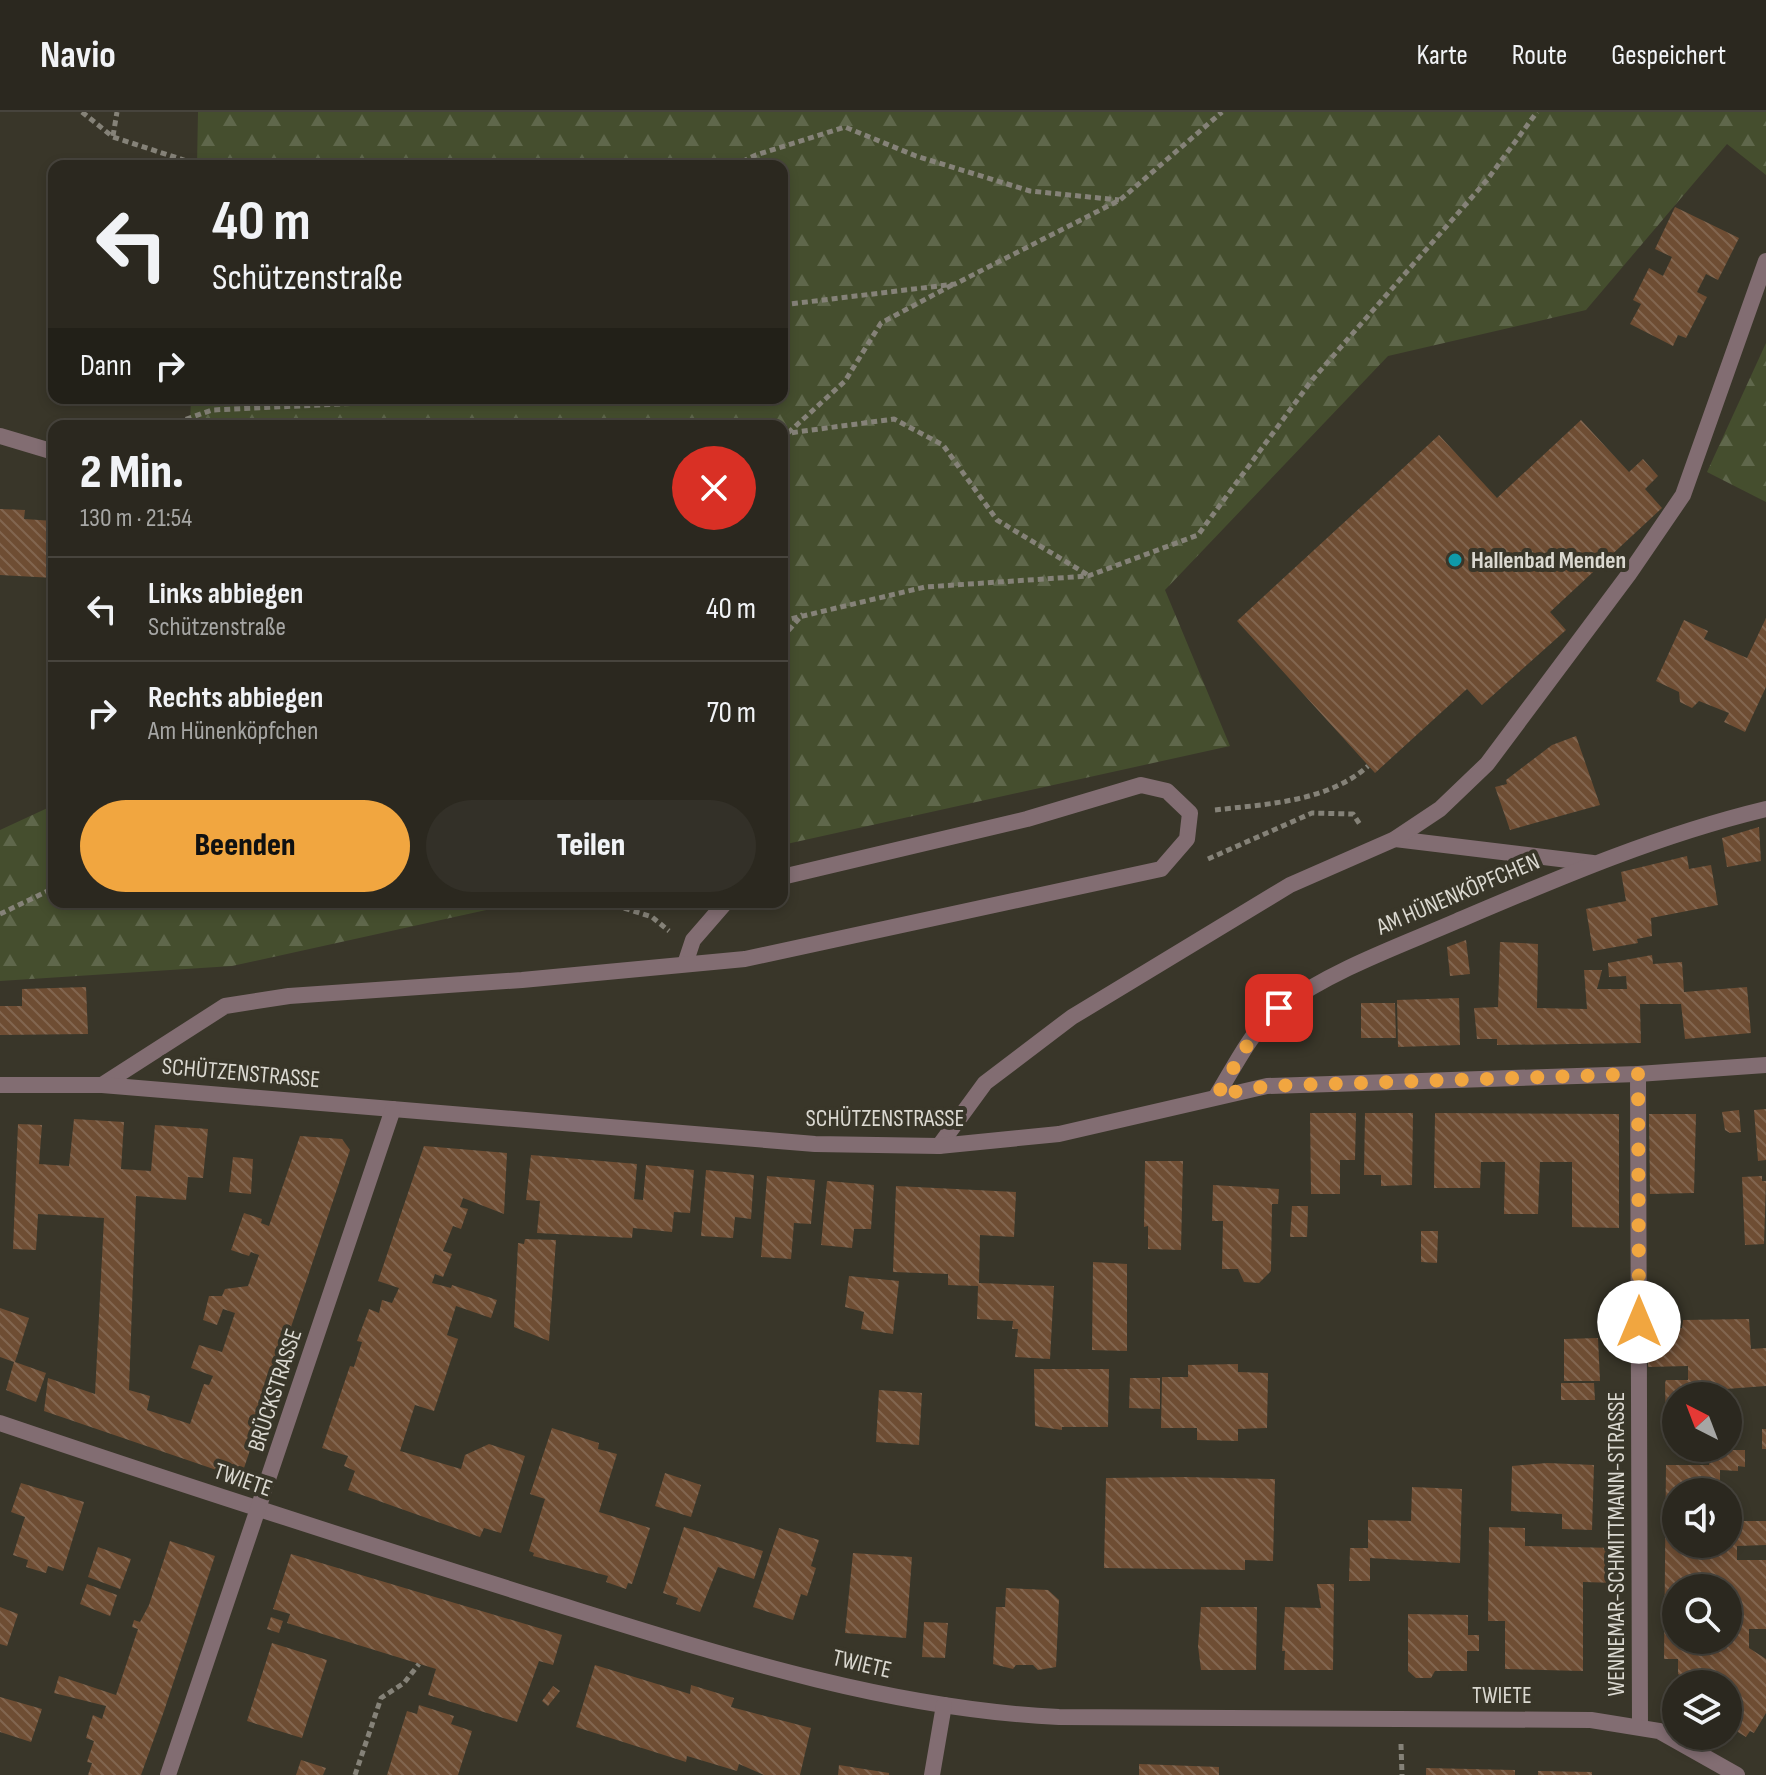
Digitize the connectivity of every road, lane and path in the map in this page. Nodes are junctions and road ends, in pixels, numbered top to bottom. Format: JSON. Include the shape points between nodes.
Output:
{"nodes":[{"id":1,"x":82,"y":112,"type":"edge"},
{"id":2,"x":117,"y":112,"type":"edge"},
{"id":3,"x":1222,"y":112,"type":"edge"},
{"id":4,"x":1537,"y":112,"type":"edge"},
{"id":5,"x":113,"y":137,"type":"junction"},
{"id":6,"x":184,"y":160,"type":"edge"},
{"id":7,"x":746,"y":160,"type":"edge"},
{"id":8,"x":1120,"y":200,"type":"junction"},
{"id":9,"x":1766,"y":261,"type":"edge"},
{"id":10,"x":955,"y":284,"type":"junction"},
{"id":11,"x":788,"y":304,"type":"edge"},
{"id":12,"x":341,"y":404,"type":"edge"},
{"id":13,"x":184,"y":420,"type":"edge"},
{"id":14,"x":788,"y":431,"type":"edge"},
{"id":15,"x":788,"y":434,"type":"edge"},
{"id":16,"x":0,"y":436,"type":"edge"},
{"id":17,"x":48,"y":450,"type":"edge"},
{"id":18,"x":1088,"y":576,"type":"junction"},
{"id":19,"x":803,"y":613,"type":"junction"},
{"id":20,"x":788,"y":619,"type":"edge"},
{"id":21,"x":788,"y":631,"type":"edge"},
{"id":22,"x":1368,"y":766,"type":"dead end"},
{"id":23,"x":1766,"y":809,"type":"edge"},
{"id":24,"x":1190,"y":813,"type":"junction"},
{"id":25,"x":1353,"y":814,"type":"dead end"},
{"id":26,"x":1187,"y":839,"type":"junction"},
{"id":27,"x":1395,"y":839,"type":"junction"},
{"id":28,"x":1593,"y":863,"type":"junction"},
{"id":29,"x":788,"y":876,"type":"edge"},
{"id":30,"x":48,"y":891,"type":"edge"},
{"id":31,"x":624,"y":908,"type":"edge"},
{"id":32,"x":721,"y":908,"type":"edge"},
{"id":33,"x":0,"y":914,"type":"edge"},
{"id":34,"x":668,"y":931,"type":"dead end"},
{"id":35,"x":685,"y":964,"type":"junction"},
{"id":36,"x":1766,"y":1065,"type":"edge"},
{"id":37,"x":1638,"y":1074,"type":"junction"},
{"id":38,"x":0,"y":1085,"type":"edge"},
{"id":39,"x":102,"y":1085,"type":"junction"},
{"id":40,"x":1217,"y":1095,"type":"junction"},
{"id":41,"x":393,"y":1109,"type":"junction"},
{"id":42,"x":939,"y":1146,"type":"junction"},
{"id":43,"x":0,"y":1423,"type":"edge"},
{"id":44,"x":260,"y":1511,"type":"junction"},
{"id":45,"x":419,"y":1664,"type":"dead end"},
{"id":46,"x":944,"y":1705,"type":"junction"},
{"id":47,"x":1640,"y":1725,"type":"junction"},
{"id":48,"x":168,"y":1775,"type":"edge"},
{"id":49,"x":355,"y":1775,"type":"edge"},
{"id":50,"x":932,"y":1775,"type":"edge"},
{"id":51,"x":1737,"y":1775,"type":"edge"}],
"edges":[{"from":1,"to":5,"type":"path"},
{"from":2,"to":5,"type":"path"},
{"from":3,"to":8,"type":"path"},
{"from":4,"to":18,"type":"path","via":[[1487,180],[1312,380],[1198,535]]},
{"from":5,"to":6,"type":"path"},
{"from":7,"to":8,"type":"path","via":[[845,127],[916,156],[1030,191]]},
{"from":8,"to":10,"type":"path"},
{"from":9,"to":27,"type":"street","via":[[1683,495],[1487,764],[1440,809]]},
{"from":10,"to":11,"type":"path"},
{"from":10,"to":14,"type":"path","via":[[881,323],[845,381]]},
{"from":12,"to":13,"type":"path","via":[[212,410]]},
{"from":15,"to":18,"type":"path","via":[[894,419],[943,445],[997,520]]},
{"from":16,"to":17,"type":"street"},
{"from":18,"to":19,"type":"path","via":[[925,587]]},
{"from":19,"to":20,"type":"path"},
{"from":19,"to":21,"type":"path"},
{"from":22,"to":24,"type":"path","via":[[1320,792]]},
{"from":23,"to":28,"type":"street","name":"AM HÜNENKÖPFCHEN","via":[[1695,826]]},
{"from":24,"to":26,"type":"street"},
{"from":24,"to":29,"type":"street","via":[[1167,791],[1141,785],[1027,819]]},
{"from":25,"to":26,"type":"path","via":[[1312,813],[1208,859]]},
{"from":26,"to":35,"type":"street","via":[[1161,869],[745,959]]},
{"from":27,"to":28,"type":"street"},
{"from":27,"to":42,"type":"street","via":[[1290,885],[1072,1017],[985,1083]]},
{"from":28,"to":40,"type":"street","name":"AM HÜNENKÖPFCHEN","via":[[1339,971],[1279,1008],[1248,1044]]},
{"from":30,"to":33,"type":"path"},
{"from":31,"to":34,"type":"path","via":[[652,917]]},
{"from":32,"to":35,"type":"street","via":[[693,940]]},
{"from":35,"to":39,"type":"street","via":[[289,996],[225,1006]]},
{"from":36,"to":37,"type":"street","name":"SCHÜTZENSTRASSE"},
{"from":37,"to":40,"type":"street","name":"SCHÜTZENSTRASSE","via":[[1267,1086]]},
{"from":37,"to":47,"type":"street","name":"WENNEMAR-SCHMITTMANN-STRASSE"},
{"from":38,"to":39,"type":"street","name":"SCHÜTZENSTRASSE"},
{"from":39,"to":41,"type":"street","name":"SCHÜTZENSTRASSE"},
{"from":40,"to":42,"type":"street","name":"SCHÜTZENSTRASSE","via":[[1059,1134]]},
{"from":41,"to":42,"type":"street","name":"SCHÜTZENSTRASSE","via":[[815,1144]]},
{"from":41,"to":44,"type":"street","name":"BRÜCKSTRASSE"},
{"from":43,"to":44,"type":"street","name":"TWIETE"},
{"from":44,"to":46,"type":"street","name":"TWIETE","via":[[654,1633],[797,1673]]},
{"from":44,"to":48,"type":"street","name":"BRÜCKSTRASSE"},
{"from":45,"to":49,"type":"path","via":[[404,1683],[381,1698]]},
{"from":46,"to":47,"type":"street","name":"TWIETE","via":[[1059,1717],[1578,1719]]},
{"from":46,"to":50,"type":"street"},
{"from":47,"to":51,"type":"street","name":"TWIETE","via":[[1684,1742]]}]}
